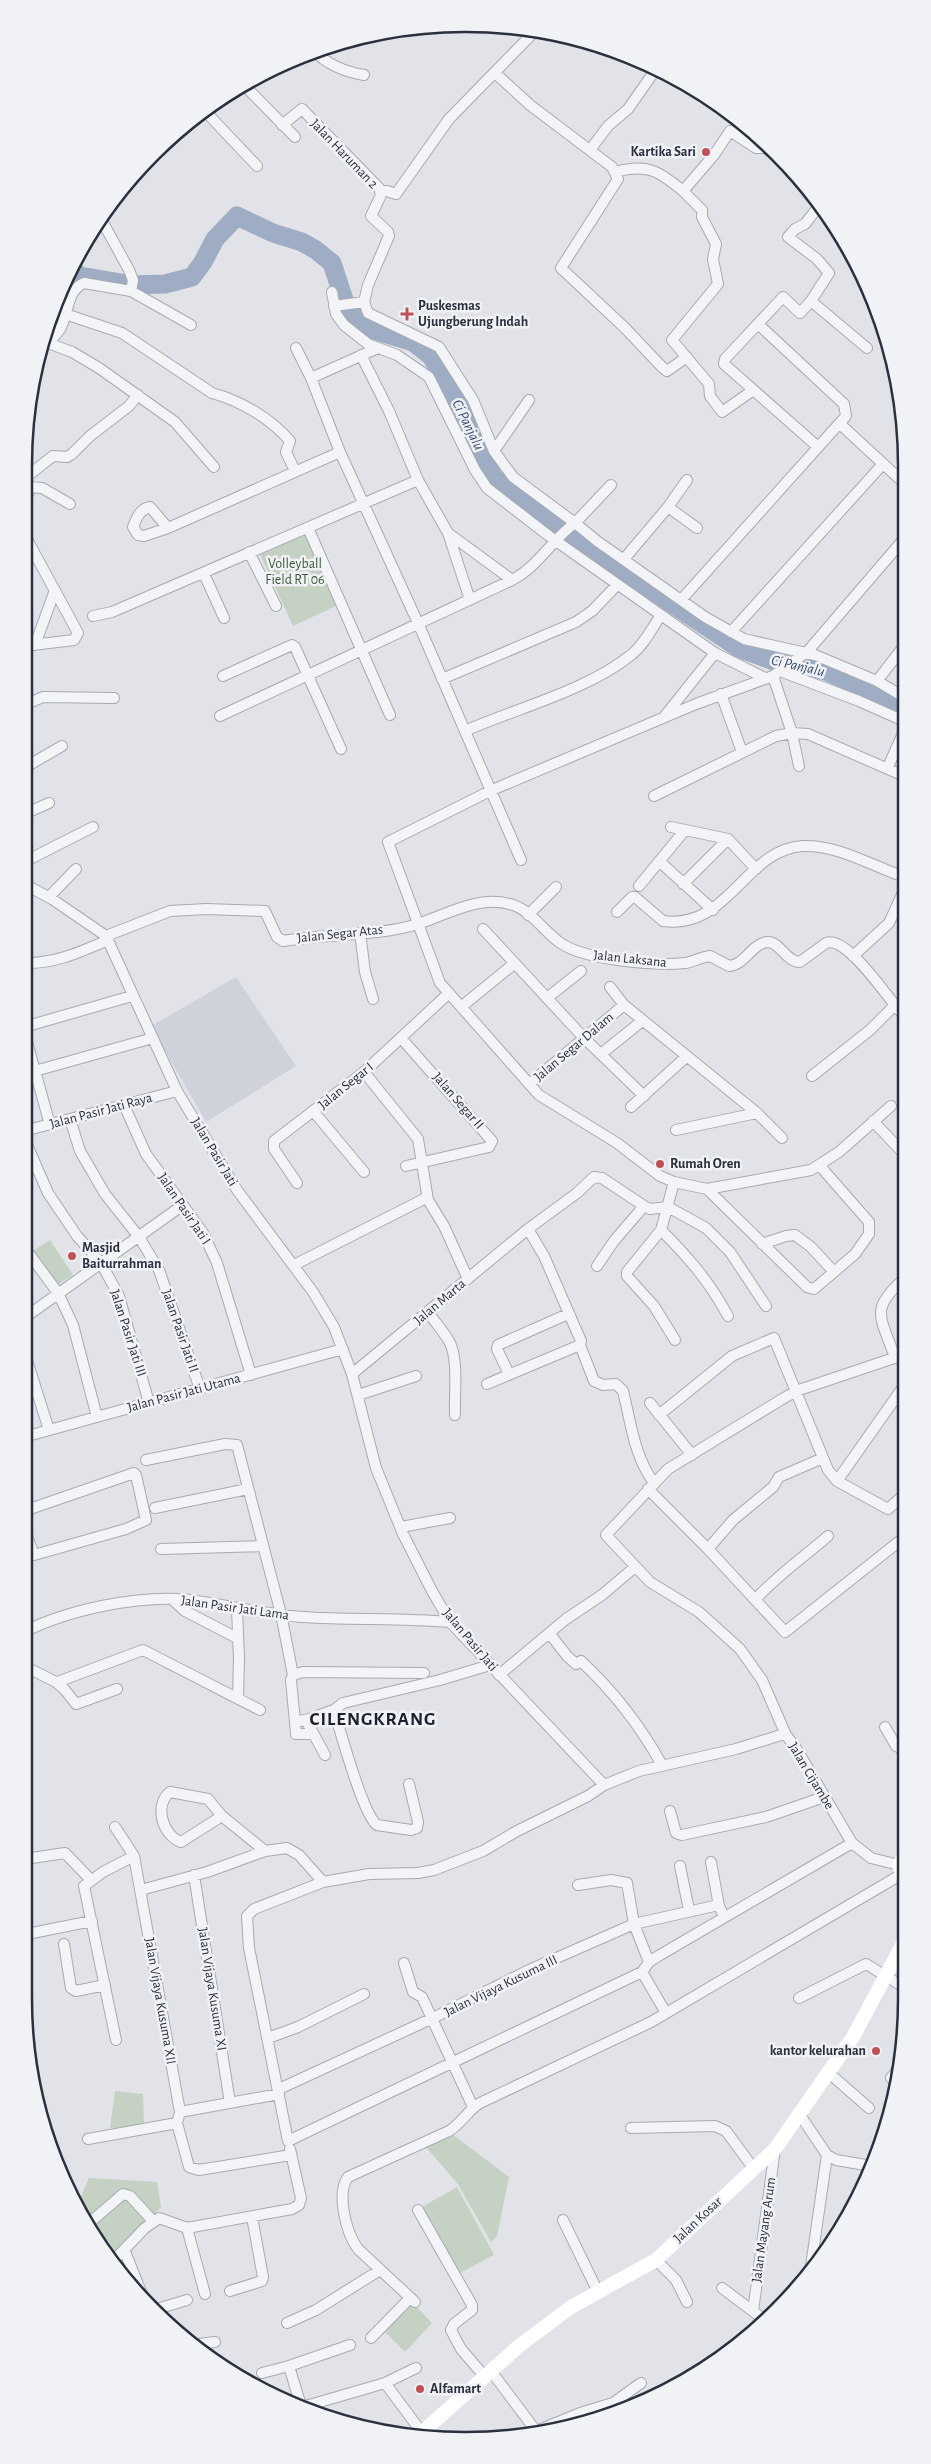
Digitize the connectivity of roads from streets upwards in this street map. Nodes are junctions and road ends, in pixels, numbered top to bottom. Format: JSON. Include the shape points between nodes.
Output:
{"nodes":[{"id":1,"x":529,"y":37,"type":"edge"},
{"id":2,"x":321,"y":57,"type":"edge"},
{"id":3,"x":495,"y":73,"type":"junction"},
{"id":4,"x":364,"y":75,"type":"dead end"},
{"id":5,"x":652,"y":75,"type":"edge"},
{"id":6,"x":249,"y":91,"type":"edge"},
{"id":7,"x":210,"y":116,"type":"edge"},
{"id":8,"x":282,"y":125,"type":"junction"},
{"id":9,"x":295,"y":137,"type":"dead end"},
{"id":10,"x":760,"y":148,"type":"edge"},
{"id":11,"x":590,"y":150,"type":"junction"},
{"id":12,"x":257,"y":166,"type":"dead end"},
{"id":13,"x":616,"y":172,"type":"junction"},
{"id":14,"x":683,"y":191,"type":"junction"},
{"id":15,"x":381,"y":192,"type":"junction"},
{"id":16,"x":815,"y":211,"type":"edge"},
{"id":17,"x":104,"y":226,"type":"edge"},
{"id":18,"x":132,"y":287,"type":"junction"},
{"id":19,"x":332,"y":292,"type":"dead end"},
{"id":20,"x":811,"y":301,"type":"junction"},
{"id":21,"x":360,"y":302,"type":"junction"},
{"id":22,"x":338,"y":305,"type":"junction"},
{"id":23,"x":66,"y":314,"type":"junction"},
{"id":24,"x":758,"y":324,"type":"junction"},
{"id":25,"x":192,"y":325,"type":"dead end"},
{"id":26,"x":52,"y":337,"type":"edge"},
{"id":27,"x":49,"y":347,"type":"edge"},
{"id":28,"x":296,"y":348,"type":"dead end"},
{"id":29,"x":378,"y":348,"type":"junction"},
{"id":30,"x":867,"y":348,"type":"dead end"},
{"id":31,"x":362,"y":355,"type":"junction"},
{"id":32,"x":686,"y":357,"type":"junction"},
{"id":33,"x":311,"y":378,"type":"junction"},
{"id":34,"x":752,"y":391,"type":"junction"},
{"id":35,"x":138,"y":395,"type":"junction"},
{"id":36,"x":529,"y":400,"type":"dead end"},
{"id":37,"x":840,"y":424,"type":"junction"},
{"id":38,"x":818,"y":447,"type":"junction"},
{"id":39,"x":494,"y":451,"type":"junction"},
{"id":40,"x":340,"y":452,"type":"junction"},
{"id":41,"x":882,"y":465,"type":"junction"},
{"id":42,"x":214,"y":467,"type":"dead end"},
{"id":43,"x":295,"y":471,"type":"junction"},
{"id":44,"x":32,"y":475,"type":"edge"},
{"id":45,"x":898,"y":478,"type":"edge"},
{"id":46,"x":418,"y":480,"type":"junction"},
{"id":47,"x":687,"y":480,"type":"dead end"},
{"id":48,"x":32,"y":484,"type":"edge"},
{"id":49,"x":611,"y":485,"type":"dead end"},
{"id":50,"x":70,"y":504,"type":"dead end"},
{"id":51,"x":364,"y":504,"type":"junction"},
{"id":52,"x":668,"y":508,"type":"junction"},
{"id":53,"x":573,"y":524,"type":"junction"},
{"id":54,"x":168,"y":528,"type":"dead end"},
{"id":55,"x":308,"y":528,"type":"junction"},
{"id":56,"x":697,"y":528,"type":"dead end"},
{"id":57,"x":448,"y":533,"type":"junction"},
{"id":58,"x":559,"y":539,"type":"junction"},
{"id":59,"x":898,"y":546,"type":"edge"},
{"id":60,"x":32,"y":548,"type":"edge"},
{"id":61,"x":249,"y":552,"type":"junction"},
{"id":62,"x":624,"y":559,"type":"junction"},
{"id":63,"x":204,"y":574,"type":"junction"},
{"id":64,"x":512,"y":580,"type":"junction"},
{"id":65,"x":617,"y":585,"type":"junction"},
{"id":66,"x":55,"y":590,"type":"junction"},
{"id":67,"x":470,"y":600,"type":"junction"},
{"id":68,"x":680,"y":600,"type":"junction"},
{"id":69,"x":276,"y":606,"type":"dead end"},
{"id":70,"x":661,"y":615,"type":"junction"},
{"id":71,"x":93,"y":616,"type":"dead end"},
{"id":72,"x":224,"y":618,"type":"dead end"},
{"id":73,"x":418,"y":623,"type":"junction"},
{"id":74,"x":731,"y":632,"type":"junction"},
{"id":75,"x":32,"y":645,"type":"edge"},
{"id":76,"x":35,"y":645,"type":"junction"},
{"id":77,"x":363,"y":649,"type":"junction"},
{"id":78,"x":715,"y":653,"type":"junction"},
{"id":79,"x":898,"y":654,"type":"edge"},
{"id":80,"x":803,"y":655,"type":"junction"},
{"id":81,"x":776,"y":673,"type":"junction"},
{"id":82,"x":223,"y":676,"type":"dead end"},
{"id":83,"x":307,"y":677,"type":"junction"},
{"id":84,"x":442,"y":679,"type":"junction"},
{"id":85,"x":877,"y":681,"type":"junction"},
{"id":86,"x":898,"y":693,"type":"edge"},
{"id":87,"x":721,"y":694,"type":"junction"},
{"id":88,"x":114,"y":698,"type":"dead end"},
{"id":89,"x":32,"y":702,"type":"edge"},
{"id":90,"x":390,"y":715,"type":"dead end"},
{"id":91,"x":220,"y":716,"type":"dead end"},
{"id":92,"x":663,"y":718,"type":"junction"},
{"id":93,"x":898,"y":718,"type":"edge"},
{"id":94,"x":465,"y":731,"type":"junction"},
{"id":95,"x":792,"y":733,"type":"junction"},
{"id":96,"x":898,"y":744,"type":"edge"},
{"id":97,"x":62,"y":746,"type":"dead end"},
{"id":98,"x":341,"y":749,"type":"dead end"},
{"id":99,"x":742,"y":752,"type":"junction"},
{"id":100,"x":32,"y":763,"type":"edge"},
{"id":101,"x":799,"y":766,"type":"dead end"},
{"id":102,"x":888,"y":767,"type":"junction"},
{"id":103,"x":898,"y":773,"type":"edge"},
{"id":104,"x":492,"y":790,"type":"junction"},
{"id":105,"x":654,"y":796,"type":"dead end"},
{"id":106,"x":49,"y":803,"type":"dead end"},
{"id":107,"x":32,"y":810,"type":"edge"},
{"id":108,"x":93,"y":827,"type":"dead end"},
{"id":109,"x":671,"y":827,"type":"dead end"},
{"id":110,"x":684,"y":830,"type":"junction"},
{"id":111,"x":728,"y":839,"type":"junction"},
{"id":112,"x":32,"y":858,"type":"edge"},
{"id":113,"x":521,"y":860,"type":"dead end"},
{"id":114,"x":659,"y":862,"type":"junction"},
{"id":115,"x":76,"y":869,"type":"dead end"},
{"id":116,"x":756,"y":869,"type":"junction"},
{"id":117,"x":898,"y":875,"type":"edge"},
{"id":118,"x":683,"y":884,"type":"junction"},
{"id":119,"x":639,"y":886,"type":"dead end"},
{"id":120,"x":556,"y":887,"type":"dead end"},
{"id":121,"x":32,"y":888,"type":"edge"},
{"id":122,"x":49,"y":897,"type":"junction"},
{"id":123,"x":713,"y":910,"type":"junction"},
{"id":124,"x":617,"y":912,"type":"dead end"},
{"id":125,"x":898,"y":914,"type":"edge"},
{"id":126,"x":528,"y":915,"type":"junction"},
{"id":127,"x":417,"y":924,"type":"junction"},
{"id":128,"x":482,"y":929,"type":"dead end"},
{"id":129,"x":360,"y":933,"type":"junction"},
{"id":130,"x":107,"y":938,"type":"junction"},
{"id":131,"x":853,"y":956,"type":"junction"},
{"id":132,"x":32,"y":963,"type":"edge"},
{"id":133,"x":514,"y":963,"type":"junction"},
{"id":134,"x":581,"y":971,"type":"dead end"},
{"id":135,"x":610,"y":988,"type":"dead end"},
{"id":136,"x":449,"y":993,"type":"junction"},
{"id":137,"x":132,"y":996,"type":"junction"},
{"id":138,"x":547,"y":998,"type":"junction"},
{"id":139,"x":373,"y":999,"type":"dead end"},
{"id":140,"x":624,"y":1005,"type":"junction"},
{"id":141,"x":898,"y":1006,"type":"edge"},
{"id":142,"x":462,"y":1007,"type":"junction"},
{"id":143,"x":898,"y":1011,"type":"edge"},
{"id":144,"x":642,"y":1020,"type":"junction"},
{"id":145,"x":32,"y":1025,"type":"edge"},
{"id":146,"x":153,"y":1038,"type":"junction"},
{"id":147,"x":401,"y":1038,"type":"junction"},
{"id":148,"x":584,"y":1038,"type":"junction"},
{"id":149,"x":601,"y":1054,"type":"junction"},
{"id":150,"x":686,"y":1057,"type":"junction"},
{"id":151,"x":32,"y":1062,"type":"edge"},
{"id":152,"x":34,"y":1070,"type":"junction"},
{"id":153,"x":364,"y":1072,"type":"junction"},
{"id":154,"x":812,"y":1076,"type":"dead end"},
{"id":155,"x":529,"y":1084,"type":"junction"},
{"id":156,"x":177,"y":1091,"type":"junction"},
{"id":157,"x":644,"y":1096,"type":"junction"},
{"id":158,"x":124,"y":1105,"type":"junction"},
{"id":159,"x":890,"y":1106,"type":"dead end"},
{"id":160,"x":631,"y":1107,"type":"dead end"},
{"id":161,"x":314,"y":1112,"type":"junction"},
{"id":162,"x":757,"y":1113,"type":"junction"},
{"id":163,"x":70,"y":1119,"type":"junction"},
{"id":164,"x":873,"y":1121,"type":"junction"},
{"id":165,"x":50,"y":1125,"type":"junction"},
{"id":166,"x":32,"y":1129,"type":"edge"},
{"id":167,"x":676,"y":1130,"type":"dead end"},
{"id":168,"x":782,"y":1138,"type":"dead end"},
{"id":169,"x":898,"y":1148,"type":"edge"},
{"id":170,"x":32,"y":1156,"type":"edge"},
{"id":171,"x":422,"y":1162,"type":"junction"},
{"id":172,"x":406,"y":1166,"type":"dead end"},
{"id":173,"x":820,"y":1166,"type":"junction"},
{"id":174,"x":364,"y":1172,"type":"dead end"},
{"id":175,"x":674,"y":1182,"type":"junction"},
{"id":176,"x":297,"y":1183,"type":"dead end"},
{"id":177,"x":707,"y":1189,"type":"junction"},
{"id":178,"x":428,"y":1200,"type":"junction"},
{"id":179,"x":183,"y":1205,"type":"junction"},
{"id":180,"x":644,"y":1206,"type":"junction"},
{"id":181,"x":668,"y":1207,"type":"junction"},
{"id":182,"x":528,"y":1229,"type":"junction"},
{"id":183,"x":661,"y":1230,"type":"junction"},
{"id":184,"x":139,"y":1237,"type":"junction"},
{"id":185,"x":762,"y":1244,"type":"junction"},
{"id":186,"x":32,"y":1258,"type":"edge"},
{"id":187,"x":101,"y":1263,"type":"junction"},
{"id":188,"x":294,"y":1265,"type":"junction"},
{"id":189,"x":597,"y":1266,"type":"dead end"},
{"id":190,"x":834,"y":1272,"type":"junction"},
{"id":191,"x":468,"y":1278,"type":"junction"},
{"id":192,"x":898,"y":1284,"type":"edge"},
{"id":193,"x":58,"y":1293,"type":"junction"},
{"id":194,"x":766,"y":1306,"type":"dead end"},
{"id":195,"x":32,"y":1312,"type":"edge"},
{"id":196,"x":428,"y":1312,"type":"junction"},
{"id":197,"x":568,"y":1314,"type":"junction"},
{"id":198,"x":728,"y":1316,"type":"dead end"},
{"id":199,"x":675,"y":1340,"type":"dead end"},
{"id":200,"x":580,"y":1345,"type":"junction"},
{"id":201,"x":343,"y":1349,"type":"junction"},
{"id":202,"x":898,"y":1350,"type":"edge"},
{"id":203,"x":898,"y":1359,"type":"edge"},
{"id":204,"x":352,"y":1374,"type":"junction"},
{"id":205,"x":509,"y":1374,"type":"junction"},
{"id":206,"x":251,"y":1375,"type":"junction"},
{"id":207,"x":32,"y":1376,"type":"edge"},
{"id":208,"x":416,"y":1376,"type":"dead end"},
{"id":209,"x":487,"y":1384,"type":"dead end"},
{"id":210,"x":200,"y":1389,"type":"junction"},
{"id":211,"x":796,"y":1391,"type":"junction"},
{"id":212,"x":898,"y":1394,"type":"edge"},
{"id":213,"x":358,"y":1395,"type":"junction"},
{"id":214,"x":650,"y":1402,"type":"dead end"},
{"id":215,"x":149,"y":1403,"type":"junction"},
{"id":216,"x":455,"y":1415,"type":"dead end"},
{"id":217,"x":659,"y":1415,"type":"junction"},
{"id":218,"x":97,"y":1417,"type":"junction"},
{"id":219,"x":49,"y":1430,"type":"junction"},
{"id":220,"x":32,"y":1435,"type":"edge"},
{"id":221,"x":692,"y":1454,"type":"junction"},
{"id":222,"x":823,"y":1458,"type":"junction"},
{"id":223,"x":146,"y":1460,"type":"dead end"},
{"id":224,"x":837,"y":1481,"type":"junction"},
{"id":225,"x":651,"y":1486,"type":"junction"},
{"id":226,"x":248,"y":1490,"type":"junction"},
{"id":227,"x":898,"y":1500,"type":"edge"},
{"id":228,"x":32,"y":1508,"type":"edge"},
{"id":229,"x":155,"y":1508,"type":"dead end"},
{"id":230,"x":450,"y":1518,"type":"dead end"},
{"id":231,"x":400,"y":1527,"type":"junction"},
{"id":232,"x":828,"y":1536,"type":"dead end"},
{"id":233,"x":898,"y":1542,"type":"edge"},
{"id":234,"x":262,"y":1546,"type":"junction"},
{"id":235,"x":708,"y":1549,"type":"junction"},
{"id":236,"x":161,"y":1550,"type":"dead end"},
{"id":237,"x":32,"y":1555,"type":"edge"},
{"id":238,"x":635,"y":1567,"type":"junction"},
{"id":239,"x":173,"y":1600,"type":"junction"},
{"id":240,"x":756,"y":1600,"type":"junction"},
{"id":241,"x":237,"y":1609,"type":"junction"},
{"id":242,"x":281,"y":1614,"type":"junction"},
{"id":243,"x":450,"y":1622,"type":"junction"},
{"id":244,"x":32,"y":1628,"type":"edge"},
{"id":245,"x":550,"y":1634,"type":"junction"},
{"id":246,"x":237,"y":1638,"type":"junction"},
{"id":247,"x":490,"y":1665,"type":"junction"},
{"id":248,"x":32,"y":1670,"type":"edge"},
{"id":249,"x":424,"y":1673,"type":"dead end"},
{"id":250,"x":293,"y":1675,"type":"junction"},
{"id":251,"x":499,"y":1675,"type":"junction"},
{"id":252,"x":60,"y":1681,"type":"dead end"},
{"id":253,"x":117,"y":1689,"type":"dead end"},
{"id":254,"x":238,"y":1698,"type":"junction"},
{"id":255,"x":260,"y":1710,"type":"dead end"},
{"id":256,"x":334,"y":1710,"type":"junction"},
{"id":257,"x":306,"y":1720,"type":"junction"},
{"id":258,"x":295,"y":1722,"type":"junction"},
{"id":259,"x":885,"y":1728,"type":"dead end"},
{"id":260,"x":312,"y":1734,"type":"junction"},
{"id":261,"x":786,"y":1735,"type":"junction"},
{"id":262,"x":898,"y":1747,"type":"edge"},
{"id":263,"x":325,"y":1755,"type":"dead end"},
{"id":264,"x":662,"y":1765,"type":"junction"},
{"id":265,"x":409,"y":1784,"type":"dead end"},
{"id":266,"x":604,"y":1785,"type":"junction"},
{"id":267,"x":824,"y":1798,"type":"junction"},
{"id":268,"x":670,"y":1811,"type":"dead end"},
{"id":269,"x":222,"y":1816,"type":"junction"},
{"id":270,"x":115,"y":1827,"type":"dead end"},
{"id":271,"x":852,"y":1843,"type":"junction"},
{"id":272,"x":265,"y":1851,"type":"junction"},
{"id":273,"x":134,"y":1856,"type":"junction"},
{"id":274,"x":32,"y":1858,"type":"edge"},
{"id":275,"x":711,"y":1862,"type":"dead end"},
{"id":276,"x":680,"y":1866,"type":"dead end"},
{"id":277,"x":898,"y":1869,"type":"edge"},
{"id":278,"x":898,"y":1871,"type":"edge"},
{"id":279,"x":194,"y":1875,"type":"junction"},
{"id":280,"x":90,"y":1879,"type":"junction"},
{"id":281,"x":323,"y":1882,"type":"junction"},
{"id":282,"x":578,"y":1885,"type":"dead end"},
{"id":283,"x":140,"y":1890,"type":"junction"},
{"id":284,"x":719,"y":1906,"type":"junction"},
{"id":285,"x":689,"y":1910,"type":"junction"},
{"id":286,"x":724,"y":1917,"type":"junction"},
{"id":287,"x":92,"y":1921,"type":"junction"},
{"id":288,"x":634,"y":1924,"type":"junction"},
{"id":289,"x":32,"y":1933,"type":"dead end"},
{"id":290,"x":64,"y":1944,"type":"dead end"},
{"id":291,"x":898,"y":1953,"type":"edge"},
{"id":292,"x":649,"y":1962,"type":"junction"},
{"id":293,"x":404,"y":1963,"type":"dead end"},
{"id":294,"x":642,"y":1972,"type":"junction"},
{"id":295,"x":886,"y":1976,"type":"junction"},
{"id":296,"x":898,"y":1983,"type":"edge"},
{"id":297,"x":105,"y":1985,"type":"junction"},
{"id":298,"x":364,"y":1994,"type":"dead end"},
{"id":299,"x":798,"y":1998,"type":"dead end"},
{"id":300,"x":666,"y":2013,"type":"junction"},
{"id":301,"x":433,"y":2018,"type":"junction"},
{"id":302,"x":268,"y":2038,"type":"junction"},
{"id":303,"x":116,"y":2040,"type":"dead end"},
{"id":304,"x":451,"y":2062,"type":"junction"},
{"id":305,"x":830,"y":2073,"type":"junction"},
{"id":306,"x":279,"y":2092,"type":"junction"},
{"id":307,"x":230,"y":2103,"type":"junction"},
{"id":308,"x":473,"y":2107,"type":"junction"},
{"id":309,"x":870,"y":2108,"type":"dead end"},
{"id":310,"x":800,"y":2115,"type":"junction"},
{"id":311,"x":178,"y":2118,"type":"junction"},
{"id":312,"x":631,"y":2128,"type":"dead end"},
{"id":313,"x":88,"y":2139,"type":"dead end"},
{"id":314,"x":288,"y":2141,"type":"junction"},
{"id":315,"x":775,"y":2149,"type":"junction"},
{"id":316,"x":291,"y":2155,"type":"junction"},
{"id":317,"x":827,"y":2155,"type":"junction"},
{"id":318,"x":866,"y":2165,"type":"edge"},
{"id":319,"x":754,"y":2168,"type":"junction"},
{"id":320,"x":418,"y":2210,"type":"dead end"},
{"id":321,"x":252,"y":2217,"type":"junction"},
{"id":322,"x":94,"y":2220,"type":"edge"},
{"id":323,"x":563,"y":2220,"type":"dead end"},
{"id":324,"x":153,"y":2221,"type":"junction"},
{"id":325,"x":187,"y":2228,"type":"junction"},
{"id":326,"x":126,"y":2254,"type":"dead end"},
{"id":327,"x":118,"y":2256,"type":"edge"},
{"id":328,"x":812,"y":2258,"type":"edge"},
{"id":329,"x":656,"y":2260,"type":"junction"},
{"id":330,"x":380,"y":2270,"type":"junction"},
{"id":331,"x":136,"y":2279,"type":"edge"},
{"id":332,"x":722,"y":2288,"type":"dead end"},
{"id":333,"x":230,"y":2291,"type":"dead end"},
{"id":334,"x":598,"y":2292,"type":"junction"},
{"id":335,"x":205,"y":2294,"type":"dead end"},
{"id":336,"x":187,"y":2300,"type":"dead end"},
{"id":337,"x":686,"y":2302,"type":"dead end"},
{"id":338,"x":162,"y":2308,"type":"edge"},
{"id":339,"x":753,"y":2311,"type":"junction"},
{"id":340,"x":760,"y":2316,"type":"edge"},
{"id":341,"x":287,"y":2324,"type":"dead end"},
{"id":342,"x":371,"y":2338,"type":"dead end"},
{"id":343,"x":215,"y":2342,"type":"dead end"},
{"id":344,"x":204,"y":2343,"type":"edge"},
{"id":345,"x":350,"y":2345,"type":"dead end"},
{"id":346,"x":288,"y":2366,"type":"junction"},
{"id":347,"x":416,"y":2368,"type":"dead end"},
{"id":348,"x":262,"y":2373,"type":"dead end"},
{"id":349,"x":488,"y":2374,"type":"junction"},
{"id":350,"x":642,"y":2383,"type":"dead end"},
{"id":351,"x":385,"y":2384,"type":"junction"},
{"id":352,"x":298,"y":2398,"type":"edge"},
{"id":353,"x":622,"y":2403,"type":"edge"},
{"id":354,"x":313,"y":2404,"type":"edge"},
{"id":355,"x":603,"y":2410,"type":"edge"},
{"id":356,"x":563,"y":2420,"type":"edge"},
{"id":357,"x":535,"y":2426,"type":"edge"},
{"id":358,"x":416,"y":2429,"type":"edge"},
{"id":359,"x":426,"y":2430,"type":"edge"}],
"edges":[{"from":1,"to":3,"type":"street"},
{"from":2,"to":4,"type":"street","via":[[342,70]]},
{"from":3,"to":11,"type":"street","via":[[530,105]]},
{"from":3,"to":15,"type":"street","via":[[449,119],[396,194]]},
{"from":5,"to":11,"type":"street","via":[[628,109],[608,126]]},
{"from":6,"to":8,"type":"street","name":"Jalan Haruman 2"},
{"from":7,"to":12,"type":"street"},
{"from":8,"to":9,"type":"street","name":"Jalan Haruman 2"},
{"from":8,"to":15,"type":"street","name":"Jalan Haruman 2","via":[[302,109]]},
{"from":10,"to":14,"type":"street","via":[[730,131]]},
{"from":11,"to":13,"type":"street"},
{"from":13,"to":14,"type":"street","via":[[650,169]]},
{"from":13,"to":32,"type":"street","via":[[618,179],[610,195],[561,268],[662,368],[667,371]]},
{"from":14,"to":32,"type":"street","via":[[702,210],[716,244],[713,259],[718,284],[672,338]]},
{"from":15,"to":21,"type":"street","name":"Jalan Haruman 2","via":[[372,216],[389,236]]},
{"from":16,"to":20,"type":"street","via":[[788,237],[817,259],[829,273]]},
{"from":17,"to":18,"type":"street"},
{"from":18,"to":23,"type":"street","via":[[84,283],[72,294]]},
{"from":18,"to":25,"type":"street"},
{"from":19,"to":22,"type":"street"},
{"from":20,"to":24,"type":"street","via":[[800,313],[784,296]]},
{"from":20,"to":30,"type":"street"},
{"from":21,"to":22,"type":"street"},
{"from":21,"to":39,"type":"street","via":[[368,313],[438,347],[473,400]]},
{"from":22,"to":29,"type":"street","via":[[336,314],[344,325]]},
{"from":23,"to":26,"type":"street"},
{"from":23,"to":43,"type":"street","via":[[122,333],[212,393],[256,412],[290,441],[286,452]]},
{"from":24,"to":34,"type":"street","via":[[724,364]]},
{"from":24,"to":37,"type":"street","via":[[844,404],[846,416]]},
{"from":27,"to":35,"type":"street","via":[[72,352]]},
{"from":28,"to":33,"type":"street"},
{"from":29,"to":31,"type":"street"},
{"from":29,"to":58,"type":"street","via":[[397,355],[429,377],[487,488]]},
{"from":31,"to":33,"type":"street"},
{"from":31,"to":46,"type":"street"},
{"from":32,"to":34,"type":"street","via":[[709,384],[710,396],[722,412]]},
{"from":33,"to":40,"type":"street"},
{"from":34,"to":38,"type":"street"},
{"from":35,"to":42,"type":"street","via":[[178,424]]},
{"from":35,"to":44,"type":"street","via":[[72,454],[53,456]]},
{"from":36,"to":39,"type":"street"},
{"from":37,"to":38,"type":"street"},
{"from":37,"to":41,"type":"street"},
{"from":38,"to":68,"type":"street"},
{"from":39,"to":53,"type":"street","via":[[513,477]]},
{"from":40,"to":43,"type":"street"},
{"from":40,"to":51,"type":"street"},
{"from":41,"to":45,"type":"street"},
{"from":41,"to":74,"type":"street"},
{"from":43,"to":54,"type":"street"},
{"from":46,"to":51,"type":"street"},
{"from":46,"to":57,"type":"street"},
{"from":47,"to":52,"type":"street"},
{"from":48,"to":50,"type":"street"},
{"from":49,"to":53,"type":"street"},
{"from":51,"to":55,"type":"street"},
{"from":51,"to":73,"type":"street"},
{"from":52,"to":56,"type":"street"},
{"from":52,"to":62,"type":"street"},
{"from":53,"to":58,"type":"street"},
{"from":53,"to":62,"type":"street"},
{"from":55,"to":61,"type":"street"},
{"from":55,"to":77,"type":"street"},
{"from":57,"to":64,"type":"street"},
{"from":57,"to":67,"type":"street"},
{"from":58,"to":64,"type":"street","via":[[536,563]]},
{"from":58,"to":65,"type":"street"},
{"from":59,"to":80,"type":"street"},
{"from":60,"to":66,"type":"street"},
{"from":61,"to":63,"type":"street"},
{"from":61,"to":69,"type":"street"},
{"from":62,"to":68,"type":"street"},
{"from":63,"to":71,"type":"street","via":[[112,612]]},
{"from":63,"to":72,"type":"street"},
{"from":64,"to":67,"type":"street"},
{"from":65,"to":70,"type":"street"},
{"from":65,"to":84,"type":"street","via":[[592,611],[576,622]]},
{"from":66,"to":76,"type":"street"},
{"from":66,"to":76,"type":"street","via":[[77,636],[74,640]]},
{"from":67,"to":73,"type":"street"},
{"from":68,"to":74,"type":"street"},
{"from":70,"to":78,"type":"street"},
{"from":70,"to":94,"type":"street","via":[[641,645],[619,663],[585,682]]},
{"from":73,"to":77,"type":"street"},
{"from":73,"to":84,"type":"street"},
{"from":74,"to":80,"type":"street","via":[[744,639]]},
{"from":75,"to":76,"type":"street"},
{"from":77,"to":83,"type":"street"},
{"from":77,"to":90,"type":"street"},
{"from":78,"to":81,"type":"street"},
{"from":78,"to":92,"type":"street"},
{"from":79,"to":85,"type":"street"},
{"from":80,"to":81,"type":"street"},
{"from":80,"to":85,"type":"street"},
{"from":81,"to":87,"type":"street"},
{"from":81,"to":93,"type":"street","via":[[859,701]]},
{"from":81,"to":95,"type":"street"},
{"from":82,"to":83,"type":"street","via":[[292,645]]},
{"from":83,"to":91,"type":"street"},
{"from":83,"to":98,"type":"street"},
{"from":84,"to":94,"type":"street"},
{"from":85,"to":86,"type":"street"},
{"from":87,"to":92,"type":"street"},
{"from":87,"to":99,"type":"street"},
{"from":88,"to":89,"type":"street","via":[[43,697]]},
{"from":92,"to":104,"type":"street"},
{"from":94,"to":104,"type":"street"},
{"from":95,"to":99,"type":"street","via":[[776,736]]},
{"from":95,"to":101,"type":"street"},
{"from":95,"to":102,"type":"street","via":[[808,734]]},
{"from":96,"to":102,"type":"street"},
{"from":97,"to":100,"type":"street"},
{"from":99,"to":105,"type":"street"},
{"from":102,"to":103,"type":"street"},
{"from":104,"to":113,"type":"street"},
{"from":104,"to":127,"type":"street","via":[[388,842]]},
{"from":106,"to":107,"type":"street"},
{"from":108,"to":112,"type":"street"},
{"from":109,"to":110,"type":"street"},
{"from":110,"to":111,"type":"street"},
{"from":110,"to":114,"type":"street"},
{"from":111,"to":116,"type":"street"},
{"from":111,"to":118,"type":"street"},
{"from":114,"to":118,"type":"street"},
{"from":114,"to":119,"type":"street"},
{"from":115,"to":122,"type":"street"},
{"from":116,"to":117,"type":"street","via":[[784,848],[804,846],[840,851]]},
{"from":116,"to":123,"type":"street"},
{"from":118,"to":123,"type":"street"},
{"from":120,"to":126,"type":"street"},
{"from":121,"to":122,"type":"street"},
{"from":122,"to":130,"type":"street"},
{"from":123,"to":124,"type":"street","via":[[699,917],[666,922],[632,897]]},
{"from":125,"to":131,"type":"street"},
{"from":126,"to":127,"type":"street","name":"Jalan Laksana","via":[[513,905],[493,902],[461,907]]},
{"from":126,"to":131,"type":"street","name":"Jalan Laksana","via":[[570,949],[594,957],[686,963],[710,956],[729,966],[738,964],[760,944],[770,942],[793,962],[803,961],[831,941],[838,942]]},
{"from":127,"to":129,"type":"street","name":"Jalan Segar Atas"},
{"from":127,"to":136,"type":"street","via":[[440,983]]},
{"from":128,"to":133,"type":"street"},
{"from":129,"to":130,"type":"street","name":"Jalan Segar Atas","via":[[283,941],[277,937],[265,911],[206,909],[170,911]]},
{"from":129,"to":139,"type":"street","via":[[365,972]]},
{"from":130,"to":132,"type":"street","via":[[62,959]]},
{"from":130,"to":137,"type":"street","name":"Jalan Pasir Jati"},
{"from":131,"to":141,"type":"street"},
{"from":133,"to":138,"type":"street"},
{"from":133,"to":142,"type":"street"},
{"from":134,"to":138,"type":"street"},
{"from":135,"to":140,"type":"street","name":"Jalan Segar Dalam"},
{"from":136,"to":142,"type":"street"},
{"from":136,"to":147,"type":"street","name":"Jalan Segar I"},
{"from":137,"to":145,"type":"street"},
{"from":137,"to":146,"type":"street","name":"Jalan Pasir Jati"},
{"from":138,"to":148,"type":"street"},
{"from":140,"to":144,"type":"street"},
{"from":140,"to":148,"type":"street","name":"Jalan Segar Dalam"},
{"from":142,"to":155,"type":"street"},
{"from":143,"to":154,"type":"street"},
{"from":144,"to":149,"type":"street"},
{"from":144,"to":150,"type":"street"},
{"from":146,"to":152,"type":"street"},
{"from":146,"to":156,"type":"street","name":"Jalan Pasir Jati"},
{"from":147,"to":153,"type":"street","name":"Jalan Segar I"},
{"from":147,"to":171,"type":"street","name":"Jalan Segar II","via":[[492,1141],[490,1148]]},
{"from":148,"to":149,"type":"street"},
{"from":148,"to":155,"type":"street","name":"Jalan Segar Dalam"},
{"from":149,"to":157,"type":"street"},
{"from":150,"to":157,"type":"street"},
{"from":150,"to":162,"type":"street"},
{"from":151,"to":152,"type":"street"},
{"from":152,"to":165,"type":"street"},
{"from":153,"to":161,"type":"street","name":"Jalan Segar I"},
{"from":153,"to":171,"type":"street","via":[[418,1139]]},
{"from":155,"to":175,"type":"street","via":[[539,1095],[617,1143],[660,1176]]},
{"from":156,"to":158,"type":"street","name":"Jalan Pasir Jati Raya"},
{"from":156,"to":188,"type":"street","name":"Jalan Pasir Jati","via":[[238,1190]]},
{"from":157,"to":160,"type":"street"},
{"from":158,"to":163,"type":"street","name":"Jalan Pasir Jati Raya"},
{"from":158,"to":179,"type":"street","name":"Jalan Pasir Jati I","via":[[146,1154]]},
{"from":159,"to":164,"type":"street"},
{"from":161,"to":174,"type":"street"},
{"from":161,"to":176,"type":"street","name":"Jalan Segar I","via":[[274,1141],[274,1149]]},
{"from":162,"to":167,"type":"street"},
{"from":162,"to":168,"type":"street"},
{"from":163,"to":165,"type":"street","name":"Jalan Pasir Jati Raya"},
{"from":163,"to":184,"type":"street","name":"Jalan Pasir Jati II","via":[[80,1152],[106,1194]]},
{"from":164,"to":169,"type":"street"},
{"from":164,"to":173,"type":"street"},
{"from":165,"to":166,"type":"street","name":"Jalan Pasir Jati Raya"},
{"from":170,"to":187,"type":"street","name":"Jalan Pasir Jati III","via":[[48,1193],[77,1236]]},
{"from":171,"to":172,"type":"street","name":"Jalan Segar II"},
{"from":171,"to":178,"type":"street"},
{"from":173,"to":177,"type":"street"},
{"from":173,"to":190,"type":"street","via":[[870,1222],[869,1234],[848,1261]]},
{"from":175,"to":177,"type":"street"},
{"from":175,"to":181,"type":"street"},
{"from":177,"to":185,"type":"street"},
{"from":178,"to":188,"type":"street","via":[[424,1199]]},
{"from":178,"to":191,"type":"street"},
{"from":179,"to":184,"type":"street"},
{"from":179,"to":206,"type":"street","name":"Jalan Pasir Jati I","via":[[203,1233],[217,1263]]},
{"from":180,"to":181,"type":"street","via":[[650,1209]]},
{"from":180,"to":182,"type":"street","name":"Jalan Marta","via":[[602,1178],[594,1177]]},
{"from":180,"to":189,"type":"street","via":[[610,1245]]},
{"from":181,"to":183,"type":"street"},
{"from":181,"to":194,"type":"street","via":[[706,1228],[730,1252]]},
{"from":182,"to":191,"type":"street","name":"Jalan Marta"},
{"from":182,"to":197,"type":"street","via":[[544,1256]]},
{"from":183,"to":198,"type":"street","via":[[711,1285]]},
{"from":183,"to":199,"type":"street","via":[[640,1253],[627,1276],[654,1306]]},
{"from":184,"to":187,"type":"street"},
{"from":184,"to":210,"type":"street","name":"Jalan Pasir Jati II","via":[[159,1270]]},
{"from":185,"to":190,"type":"street","via":[[795,1235]]},
{"from":185,"to":190,"type":"street","via":[[807,1287],[819,1287]]},
{"from":186,"to":193,"type":"street"},
{"from":187,"to":193,"type":"street"},
{"from":187,"to":215,"type":"street","name":"Jalan Pasir Jati III","via":[[119,1296]]},
{"from":188,"to":201,"type":"street","name":"Jalan Pasir Jati","via":[[334,1327]]},
{"from":191,"to":196,"type":"street","name":"Jalan Marta"},
{"from":192,"to":202,"type":"street","via":[[881,1305],[881,1316]]},
{"from":193,"to":195,"type":"street"},
{"from":193,"to":218,"type":"street","via":[[73,1325]]},
{"from":196,"to":204,"type":"street","name":"Jalan Marta"},
{"from":196,"to":216,"type":"street","via":[[450,1342],[456,1380]]},
{"from":197,"to":200,"type":"street"},
{"from":197,"to":205,"type":"street","via":[[498,1345]]},
{"from":200,"to":205,"type":"street"},
{"from":200,"to":225,"type":"street","via":[[594,1381],[602,1386],[618,1385]]},
{"from":201,"to":204,"type":"street","name":"Jalan Pasir Jati"},
{"from":201,"to":206,"type":"street","name":"Jalan Pasir Jati Utama"},
{"from":203,"to":211,"type":"street"},
{"from":204,"to":213,"type":"street","name":"Jalan Pasir Jati"},
{"from":205,"to":209,"type":"street"},
{"from":206,"to":210,"type":"street","name":"Jalan Pasir Jati Utama"},
{"from":207,"to":219,"type":"street"},
{"from":208,"to":213,"type":"street"},
{"from":210,"to":215,"type":"street","name":"Jalan Pasir Jati Utama"},
{"from":211,"to":217,"type":"street","via":[[776,1339],[771,1338],[732,1356]]},
{"from":211,"to":221,"type":"street"},
{"from":211,"to":222,"type":"street"},
{"from":212,"to":224,"type":"street"},
{"from":213,"to":231,"type":"street","name":"Jalan Pasir Jati","via":[[376,1468]]},
{"from":214,"to":217,"type":"street"},
{"from":215,"to":218,"type":"street","name":"Jalan Pasir Jati Utama"},
{"from":217,"to":221,"type":"street"},
{"from":218,"to":219,"type":"street","name":"Jalan Pasir Jati Utama"},
{"from":219,"to":220,"type":"street","name":"Jalan Pasir Jati Utama"},
{"from":221,"to":225,"type":"street","via":[[668,1469]]},
{"from":222,"to":224,"type":"street"},
{"from":222,"to":235,"type":"street","via":[[779,1477],[723,1530]]},
{"from":223,"to":226,"type":"street","via":[[225,1444],[237,1445]]},
{"from":224,"to":227,"type":"street","via":[[888,1509]]},
{"from":225,"to":235,"type":"street"},
{"from":225,"to":238,"type":"street","via":[[606,1535]]},
{"from":226,"to":229,"type":"street"},
{"from":226,"to":234,"type":"street"},
{"from":228,"to":237,"type":"street","via":[[132,1473],[136,1474],[146,1520]]},
{"from":230,"to":231,"type":"street"},
{"from":231,"to":243,"type":"street","name":"Jalan Pasir Jati"},
{"from":232,"to":240,"type":"street","via":[[768,1585]]},
{"from":233,"to":240,"type":"street","via":[[785,1632]]},
{"from":234,"to":236,"type":"street"},
{"from":234,"to":242,"type":"street"},
{"from":235,"to":240,"type":"street"},
{"from":238,"to":245,"type":"street"},
{"from":238,"to":261,"type":"street","via":[[663,1592],[699,1612],[740,1649],[762,1680]]},
{"from":239,"to":241,"type":"street","name":"Jalan Pasir Jati Lama"},
{"from":239,"to":244,"type":"street","name":"Jalan Pasir Jati Lama","via":[[92,1608],[48,1619]]},
{"from":239,"to":246,"type":"street"},
{"from":241,"to":242,"type":"street","name":"Jalan Pasir Jati Lama"},
{"from":241,"to":246,"type":"street"},
{"from":242,"to":243,"type":"street","name":"Jalan Pasir Jati Lama"},
{"from":242,"to":250,"type":"street"},
{"from":243,"to":247,"type":"street","name":"Jalan Pasir Jati"},
{"from":245,"to":251,"type":"street"},
{"from":245,"to":264,"type":"street","via":[[566,1656],[576,1664],[581,1661],[613,1694]]},
{"from":246,"to":254,"type":"street"},
{"from":247,"to":251,"type":"street","name":"Jalan Pasir Jati"},
{"from":247,"to":256,"type":"street","via":[[343,1703]]},
{"from":248,"to":253,"type":"street","via":[[56,1682],[76,1704]]},
{"from":249,"to":250,"type":"street","via":[[303,1672]]},
{"from":250,"to":258,"type":"street","via":[[290,1680]]},
{"from":251,"to":266,"type":"street","name":"Jalan Pasir Jati"},
{"from":252,"to":254,"type":"street","via":[[143,1650]]},
{"from":254,"to":255,"type":"street"},
{"from":256,"to":257,"type":"street"},
{"from":256,"to":265,"type":"street","via":[[374,1822],[380,1826],[417,1828]]},
{"from":257,"to":258,"type":"street"},
{"from":257,"to":260,"type":"street"},
{"from":258,"to":260,"type":"street","via":[[296,1734]]},
{"from":259,"to":262,"type":"street"},
{"from":260,"to":263,"type":"street"},
{"from":261,"to":264,"type":"street","name":"Jalan Cijambe"},
{"from":261,"to":267,"type":"street","name":"Jalan Cijambe"},
{"from":264,"to":266,"type":"street","name":"Jalan Cijambe"},
{"from":266,"to":281,"type":"street","name":"Jalan Cijambe","via":[[456,1863],[418,1872],[369,1874]]},
{"from":267,"to":268,"type":"street","via":[[766,1817],[682,1835],[676,1833]]},
{"from":267,"to":271,"type":"street","name":"Jalan Cijambe"},
{"from":269,"to":269,"type":"street","via":[[181,1842],[169,1833],[161,1814],[161,1804],[170,1792],[197,1795],[208,1798]]},
{"from":269,"to":272,"type":"street"},
{"from":270,"to":273,"type":"street"},
{"from":271,"to":277,"type":"street","name":"Jalan Cijambe","via":[[871,1858]]},
{"from":271,"to":286,"type":"street"},
{"from":272,"to":279,"type":"street"},
{"from":272,"to":281,"type":"street","via":[[288,1848]]},
{"from":273,"to":280,"type":"street"},
{"from":273,"to":283,"type":"street","name":"Jalan Vijaya Kusuma XII"},
{"from":274,"to":280,"type":"street","via":[[65,1854]]},
{"from":275,"to":284,"type":"street"},
{"from":276,"to":285,"type":"street"},
{"from":278,"to":300,"type":"street"},
{"from":279,"to":283,"type":"street"},
{"from":279,"to":307,"type":"street","name":"Jalan Vijaya Kusuma XI"},
{"from":280,"to":287,"type":"street","via":[[84,1890]]},
{"from":281,"to":302,"type":"street","name":"Jalan Cijambe","via":[[254,1909],[247,1916],[249,1948]]},
{"from":282,"to":288,"type":"street","via":[[611,1880],[627,1883]]},
{"from":283,"to":311,"type":"street","name":"Jalan Vijaya Kusuma XII"},
{"from":284,"to":285,"type":"street","name":"Jalan Vijaya Kusuma III"},
{"from":284,"to":286,"type":"street"},
{"from":285,"to":288,"type":"street","name":"Jalan Vijaya Kusuma III"},
{"from":286,"to":292,"type":"street"},
{"from":287,"to":289,"type":"street"},
{"from":287,"to":297,"type":"street"},
{"from":288,"to":292,"type":"street"},
{"from":288,"to":301,"type":"street","name":"Jalan Vijaya Kusuma III","via":[[529,1970]]},
{"from":290,"to":297,"type":"street","via":[[71,1988],[76,1991]]},
{"from":291,"to":295,"type":"street","name":"Jalan Kosar"},
{"from":292,"to":294,"type":"street"},
{"from":293,"to":301,"type":"street","via":[[413,1992],[421,1995]]},
{"from":294,"to":300,"type":"street"},
{"from":294,"to":304,"type":"street"},
{"from":295,"to":296,"type":"street"},
{"from":295,"to":299,"type":"street","via":[[870,1966],[861,1965]]},
{"from":295,"to":305,"type":"street","name":"Jalan Kosar","via":[[854,2037]]},
{"from":297,"to":303,"type":"street"},
{"from":298,"to":302,"type":"street"},
{"from":300,"to":308,"type":"street"},
{"from":301,"to":304,"type":"street"},
{"from":301,"to":306,"type":"street","name":"Jalan Vijaya Kusuma III"},
{"from":302,"to":306,"type":"street"},
{"from":304,"to":308,"type":"street"},
{"from":304,"to":314,"type":"street"},
{"from":305,"to":309,"type":"street"},
{"from":305,"to":310,"type":"street","name":"Jalan Kosar"},
{"from":306,"to":307,"type":"street","name":"Jalan Vijaya Kusuma III"},
{"from":306,"to":314,"type":"street"},
{"from":307,"to":311,"type":"street","name":"Jalan Vijaya Kusuma III"},
{"from":308,"to":330,"type":"street","via":[[460,2124],[449,2131],[354,2173],[344,2182],[342,2191],[350,2238]]},
{"from":310,"to":315,"type":"street","name":"Jalan Kosar"},
{"from":310,"to":317,"type":"street"},
{"from":311,"to":313,"type":"street","name":"Jalan Vijaya Kusuma III"},
{"from":311,"to":316,"type":"street","name":"Jalan Vijaya Kusuma XII","via":[[187,2162],[192,2169]]},
{"from":312,"to":319,"type":"street","via":[[715,2126],[726,2131]]},
{"from":314,"to":316,"type":"street"},
{"from":315,"to":319,"type":"street","name":"Jalan Kosar"},
{"from":315,"to":339,"type":"street","name":"Jalan Mayang Arum"},
{"from":316,"to":321,"type":"street","via":[[301,2198],[299,2205],[292,2210]]},
{"from":317,"to":318,"type":"street","via":[[836,2160]]},
{"from":317,"to":328,"type":"street"},
{"from":319,"to":329,"type":"street","name":"Jalan Kosar"},
{"from":320,"to":349,"type":"street","via":[[472,2304],[472,2310],[451,2330],[461,2349]]},
{"from":321,"to":325,"type":"street"},
{"from":321,"to":333,"type":"street","via":[[262,2281]]},
{"from":322,"to":324,"type":"street","via":[[123,2194],[130,2196]]},
{"from":323,"to":334,"type":"street"},
{"from":324,"to":325,"type":"street","via":[[164,2218]]},
{"from":324,"to":327,"type":"street"},
{"from":325,"to":335,"type":"street"},
{"from":326,"to":331,"type":"street"},
{"from":329,"to":334,"type":"street","name":"Jalan Kosar"},
{"from":329,"to":337,"type":"street","via":[[676,2280]]},
{"from":330,"to":341,"type":"street"},
{"from":330,"to":342,"type":"street","via":[[412,2300]]},
{"from":332,"to":339,"type":"street"},
{"from":334,"to":349,"type":"street","name":"Jalan Kosar","via":[[571,2307]]},
{"from":336,"to":338,"type":"street"},
{"from":339,"to":340,"type":"street"},
{"from":343,"to":344,"type":"street"},
{"from":345,"to":346,"type":"street"},
{"from":346,"to":348,"type":"street"},
{"from":346,"to":352,"type":"street"},
{"from":347,"to":351,"type":"street"},
{"from":349,"to":357,"type":"street"},
{"from":349,"to":359,"type":"street","name":"Jalan Kosar"},
{"from":350,"to":353,"type":"street"},
{"from":351,"to":354,"type":"street"},
{"from":351,"to":358,"type":"street"},
{"from":355,"to":356,"type":"street"}]}
